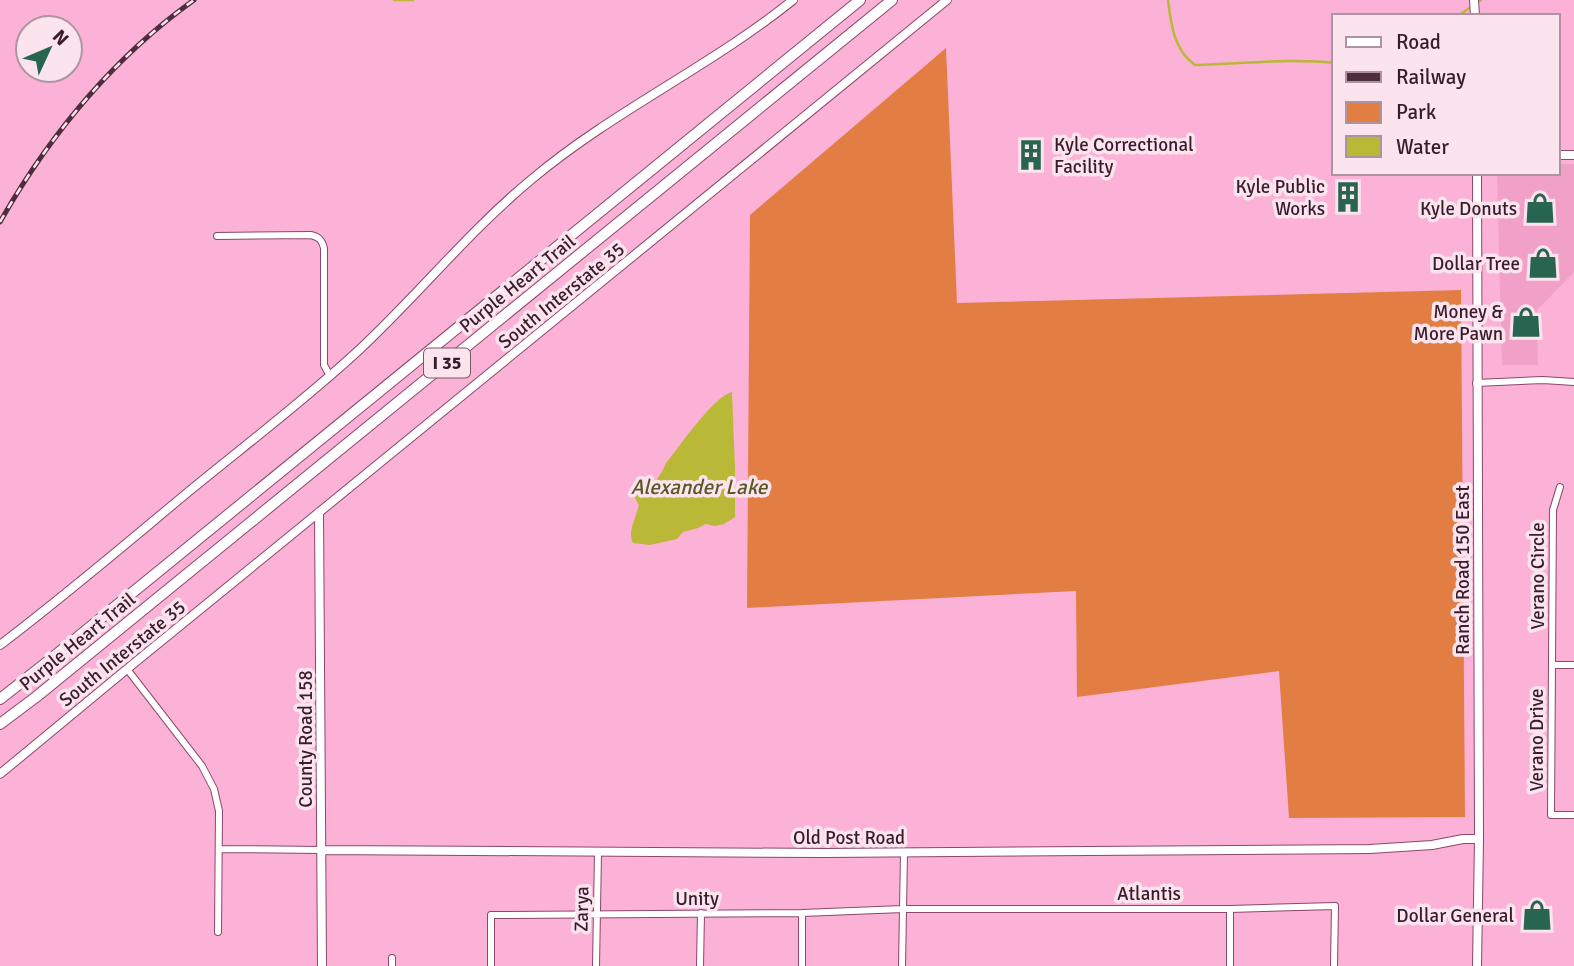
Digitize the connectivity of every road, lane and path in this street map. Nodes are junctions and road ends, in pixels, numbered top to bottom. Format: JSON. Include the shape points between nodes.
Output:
{"nodes":[{"id":1,"x":793,"y":0,"type":"edge"},
{"id":2,"x":860,"y":0,"type":"edge"},
{"id":3,"x":891,"y":0,"type":"edge"},
{"id":4,"x":947,"y":0,"type":"edge"},
{"id":5,"x":1477,"y":175,"type":"edge"},
{"id":6,"x":217,"y":236,"type":"dead end"},
{"id":7,"x":330,"y":376,"type":"junction"},
{"id":8,"x":1574,"y":382,"type":"edge"},
{"id":9,"x":1476,"y":383,"type":"junction"},
{"id":10,"x":1560,"y":487,"type":"dead end"},
{"id":11,"x":319,"y":512,"type":"junction"},
{"id":12,"x":0,"y":645,"type":"edge"},
{"id":13,"x":1553,"y":665,"type":"junction"},
{"id":14,"x":1574,"y":665,"type":"edge"},
{"id":15,"x":127,"y":669,"type":"junction"},
{"id":16,"x":0,"y":699,"type":"edge"},
{"id":17,"x":0,"y":724,"type":"edge"},
{"id":18,"x":0,"y":774,"type":"edge"},
{"id":19,"x":1574,"y":815,"type":"edge"},
{"id":20,"x":1479,"y":839,"type":"junction"},
{"id":21,"x":219,"y":849,"type":"junction"},
{"id":22,"x":321,"y":850,"type":"junction"},
{"id":23,"x":598,"y":853,"type":"junction"},
{"id":24,"x":904,"y":853,"type":"junction"},
{"id":25,"x":903,"y":909,"type":"junction"},
{"id":26,"x":1230,"y":909,"type":"junction"},
{"id":27,"x":701,"y":913,"type":"junction"},
{"id":28,"x":802,"y":913,"type":"junction"},
{"id":29,"x":596,"y":914,"type":"junction"},
{"id":30,"x":218,"y":932,"type":"dead end"},
{"id":31,"x":322,"y":966,"type":"edge"},
{"id":32,"x":491,"y":966,"type":"edge"},
{"id":33,"x":596,"y":966,"type":"edge"},
{"id":34,"x":700,"y":966,"type":"edge"},
{"id":35,"x":802,"y":966,"type":"edge"},
{"id":36,"x":902,"y":966,"type":"edge"},
{"id":37,"x":1230,"y":966,"type":"edge"},
{"id":38,"x":1334,"y":966,"type":"edge"},
{"id":39,"x":1477,"y":966,"type":"edge"}],
"edges":[{"from":1,"to":7,"type":"main road","via":[[531,179]]},
{"from":2,"to":16,"type":"highway","name":"Purple Heart Trail","number":"I 35"},
{"from":3,"to":17,"type":"highway","name":"Purple Heart Trail","number":"I 35"},
{"from":4,"to":11,"type":"main road","name":"South Interstate 35"},
{"from":5,"to":9,"type":"main road","name":"Ranch Road 150 East"},
{"from":6,"to":7,"type":"street","via":[[311,235],[322,241],[324,365]]},
{"from":7,"to":12,"type":"main road"},
{"from":8,"to":9,"type":"street"},
{"from":9,"to":20,"type":"main road","name":"Ranch Road 150 East"},
{"from":10,"to":13,"type":"street","name":"Verano Circle","via":[[1553,510]]},
{"from":11,"to":15,"type":"main road","name":"South Interstate 35"},
{"from":11,"to":22,"type":"main road","name":"County Road 158"},
{"from":13,"to":14,"type":"street"},
{"from":13,"to":19,"type":"street","name":"Verano Drive","via":[[1552,815]]},
{"from":15,"to":18,"type":"main road","name":"South Interstate 35"},
{"from":15,"to":21,"type":"street","via":[[202,766],[219,811]]},
{"from":20,"to":24,"type":"main road","name":"Old Post Road","via":[[1370,849]]},
{"from":20,"to":39,"type":"main road","name":"Ranch Road 150 East"},
{"from":21,"to":22,"type":"street","name":"Old Post Road"},
{"from":21,"to":30,"type":"street"},
{"from":22,"to":23,"type":"main road","name":"Old Post Road"},
{"from":22,"to":31,"type":"main road","name":"County Road 158"},
{"from":23,"to":24,"type":"main road","name":"Old Post Road"},
{"from":23,"to":29,"type":"street","name":"Zarya"},
{"from":24,"to":25,"type":"street"},
{"from":25,"to":26,"type":"street","name":"Atlantis"},
{"from":25,"to":28,"type":"street","name":"Unity"},
{"from":25,"to":36,"type":"street"},
{"from":26,"to":37,"type":"street"},
{"from":26,"to":38,"type":"street","name":"Atlantis","via":[[1335,906]]},
{"from":27,"to":28,"type":"street","name":"Unity"},
{"from":27,"to":29,"type":"street","name":"Unity"},
{"from":27,"to":34,"type":"street"},
{"from":28,"to":35,"type":"street"},
{"from":29,"to":32,"type":"street","name":"Unity","via":[[491,915]]},
{"from":29,"to":33,"type":"street","name":"Zarya"}]}
